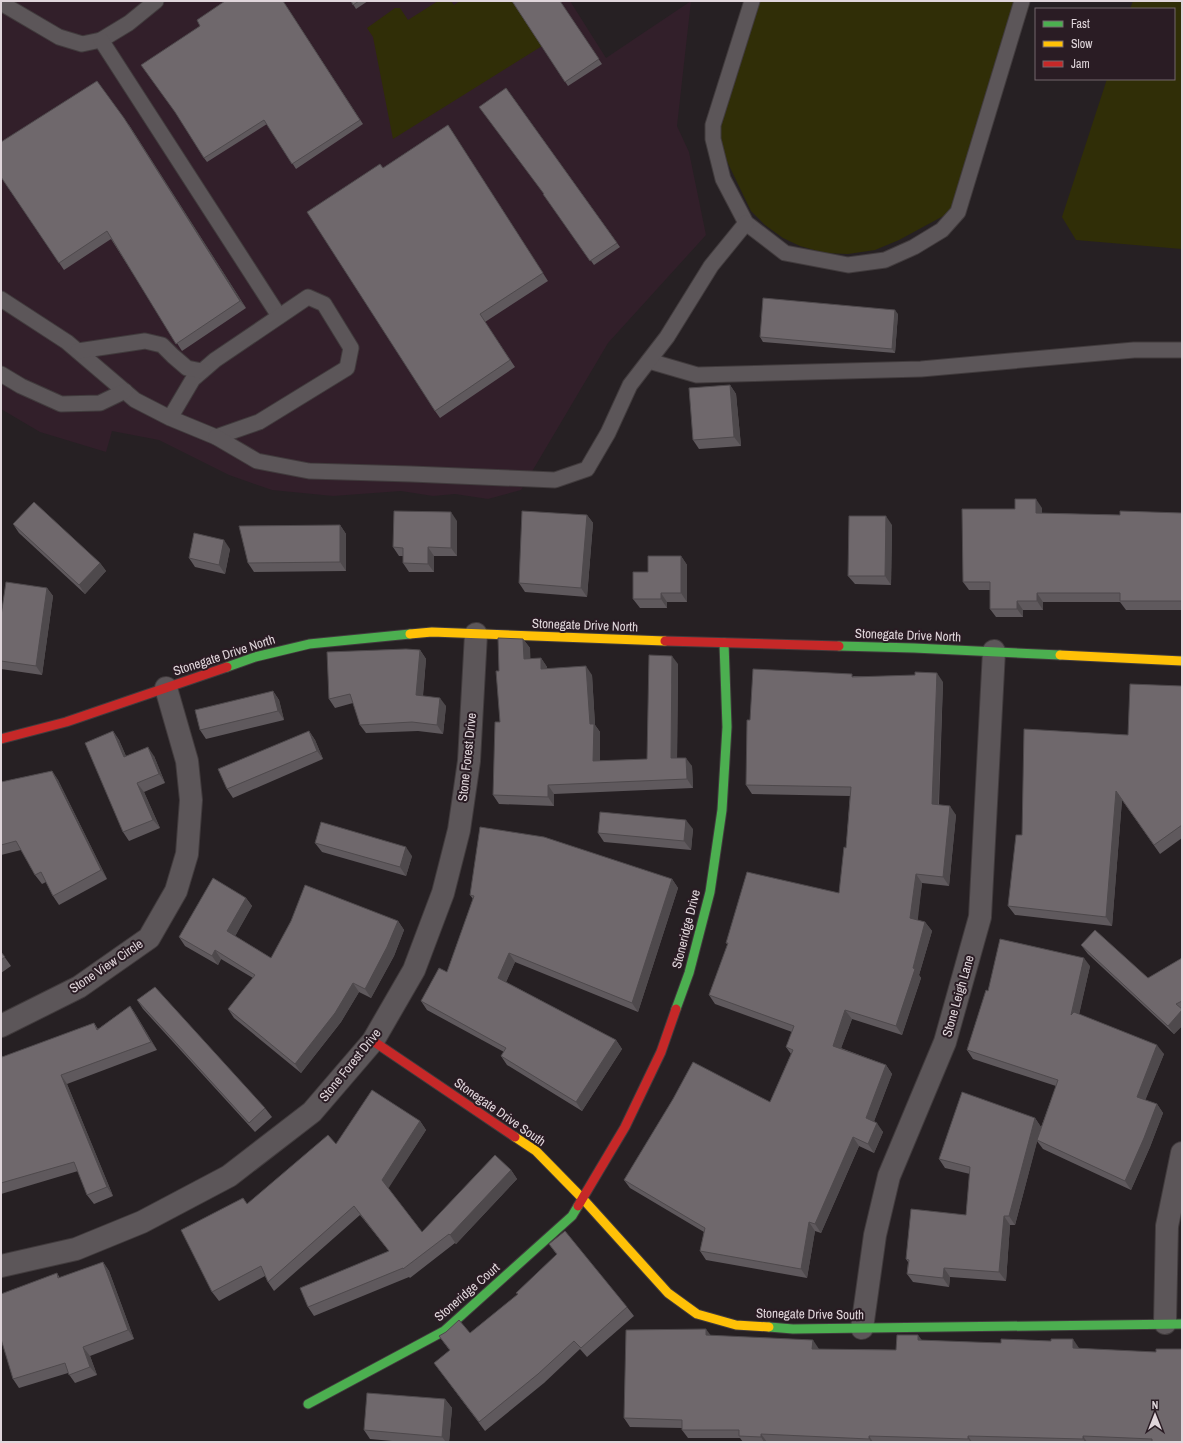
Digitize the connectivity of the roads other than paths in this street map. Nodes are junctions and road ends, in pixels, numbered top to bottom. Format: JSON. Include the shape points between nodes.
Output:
{"nodes":[{"id":1,"x":156,"y":1,"type":"edge"},
{"id":2,"x":752,"y":1,"type":"edge"},
{"id":3,"x":1022,"y":1,"type":"edge"},
{"id":4,"x":1,"y":3,"type":"edge"},
{"id":5,"x":101,"y":40,"type":"junction"},
{"id":6,"x":746,"y":223,"type":"junction"},
{"id":7,"x":1,"y":300,"type":"edge"},
{"id":8,"x":279,"y":316,"type":"junction"},
{"id":9,"x":1182,"y":350,"type":"edge"},
{"id":10,"x":78,"y":351,"type":"junction"},
{"id":11,"x":649,"y":361,"type":"junction"},
{"id":12,"x":202,"y":371,"type":"junction"},
{"id":13,"x":1,"y":374,"type":"edge"},
{"id":14,"x":125,"y":391,"type":"junction"},
{"id":15,"x":170,"y":418,"type":"junction"},
{"id":16,"x":216,"y":437,"type":"junction"},
{"id":17,"x":476,"y":634,"type":"junction"},
{"id":18,"x":724,"y":644,"type":"junction"},
{"id":19,"x":994,"y":651,"type":"junction"},
{"id":20,"x":1182,"y":661,"type":"edge"},
{"id":21,"x":166,"y":688,"type":"junction"},
{"id":22,"x":1,"y":739,"type":"edge"},
{"id":23,"x":1,"y":1026,"type":"edge"},
{"id":24,"x":373,"y":1041,"type":"junction"},
{"id":25,"x":1182,"y":1153,"type":"edge"},
{"id":26,"x":582,"y":1199,"type":"junction"},
{"id":27,"x":1,"y":1266,"type":"edge"},
{"id":28,"x":1174,"y":1324,"type":"edge"},
{"id":29,"x":862,"y":1328,"type":"junction"},
{"id":30,"x":308,"y":1404,"type":"dead end"}],
"edges":[{"from":1,"to":5,"type":"lane","via":[[129,23]]},
{"from":2,"to":6,"type":"lane","via":[[714,125],[713,139],[723,179]]},
{"from":3,"to":6,"type":"lane","via":[[958,212],[942,230],[914,248],[885,260],[848,265],[785,253]]},
{"from":4,"to":5,"type":"lane","via":[[58,37],[82,44]]},
{"from":5,"to":8,"type":"lane"},
{"from":6,"to":11,"type":"lane","via":[[711,266],[668,337]]},
{"from":7,"to":10,"type":"lane"},
{"from":8,"to":12,"type":"lane"},
{"from":8,"to":16,"type":"lane","via":[[308,297],[324,304],[351,348],[347,368],[259,422]]},
{"from":9,"to":11,"type":"lane","via":[[1134,350],[921,369],[696,375]]},
{"from":10,"to":12,"type":"lane","via":[[145,342],[162,345],[187,368]]},
{"from":10,"to":14,"type":"lane"},
{"from":11,"to":16,"type":"lane","via":[[630,385],[608,433],[587,469],[555,480],[309,471],[257,461]]},
{"from":12,"to":15,"type":"lane","via":[[193,379]]},
{"from":13,"to":14,"type":"lane","via":[[61,404],[100,403]]},
{"from":14,"to":15,"type":"lane","via":[[135,400]]},
{"from":15,"to":16,"type":"lane"},
{"from":17,"to":18,"type":"street","name":"Stonegate Drive North"},
{"from":17,"to":21,"type":"street","name":"Stonegate Drive North","via":[[432,632],[309,644],[256,656]]},
{"from":17,"to":24,"type":"street","name":"Stone Forest Drive","via":[[468,761],[459,830],[443,893],[414,970]]},
{"from":18,"to":19,"type":"street","name":"Stonegate Drive North"},
{"from":18,"to":26,"type":"street","name":"Stoneridge Drive","via":[[727,727],[722,810],[710,892],[695,951],[661,1052],[625,1127]]},
{"from":19,"to":20,"type":"street","name":"Stonegate Drive North"},
{"from":19,"to":29,"type":"street","name":"Stone Leigh Lane","via":[[980,917],[945,1042],[889,1176],[875,1235]]},
{"from":21,"to":22,"type":"street","name":"Stonegate Drive North","via":[[66,722]]},
{"from":21,"to":23,"type":"street","name":"Stone View Circle","via":[[187,761],[191,800],[187,854],[176,891],[148,938],[79,987]]},
{"from":24,"to":26,"type":"street","name":"Stonegate Drive South","via":[[536,1151]]},
{"from":24,"to":27,"type":"street","name":"Stone Forest Drive","via":[[312,1112],[229,1176],[142,1222],[76,1249]]},
{"from":25,"to":28,"type":"street","via":[[1167,1226]]},
{"from":26,"to":29,"type":"street","name":"Stonegate Drive South","via":[[668,1293],[697,1314],[736,1325],[793,1329]]},
{"from":26,"to":30,"type":"street","name":"Stoneridge Court","via":[[572,1216],[444,1331]]},
{"from":28,"to":29,"type":"street","name":"Stonegate Drive South"}]}
